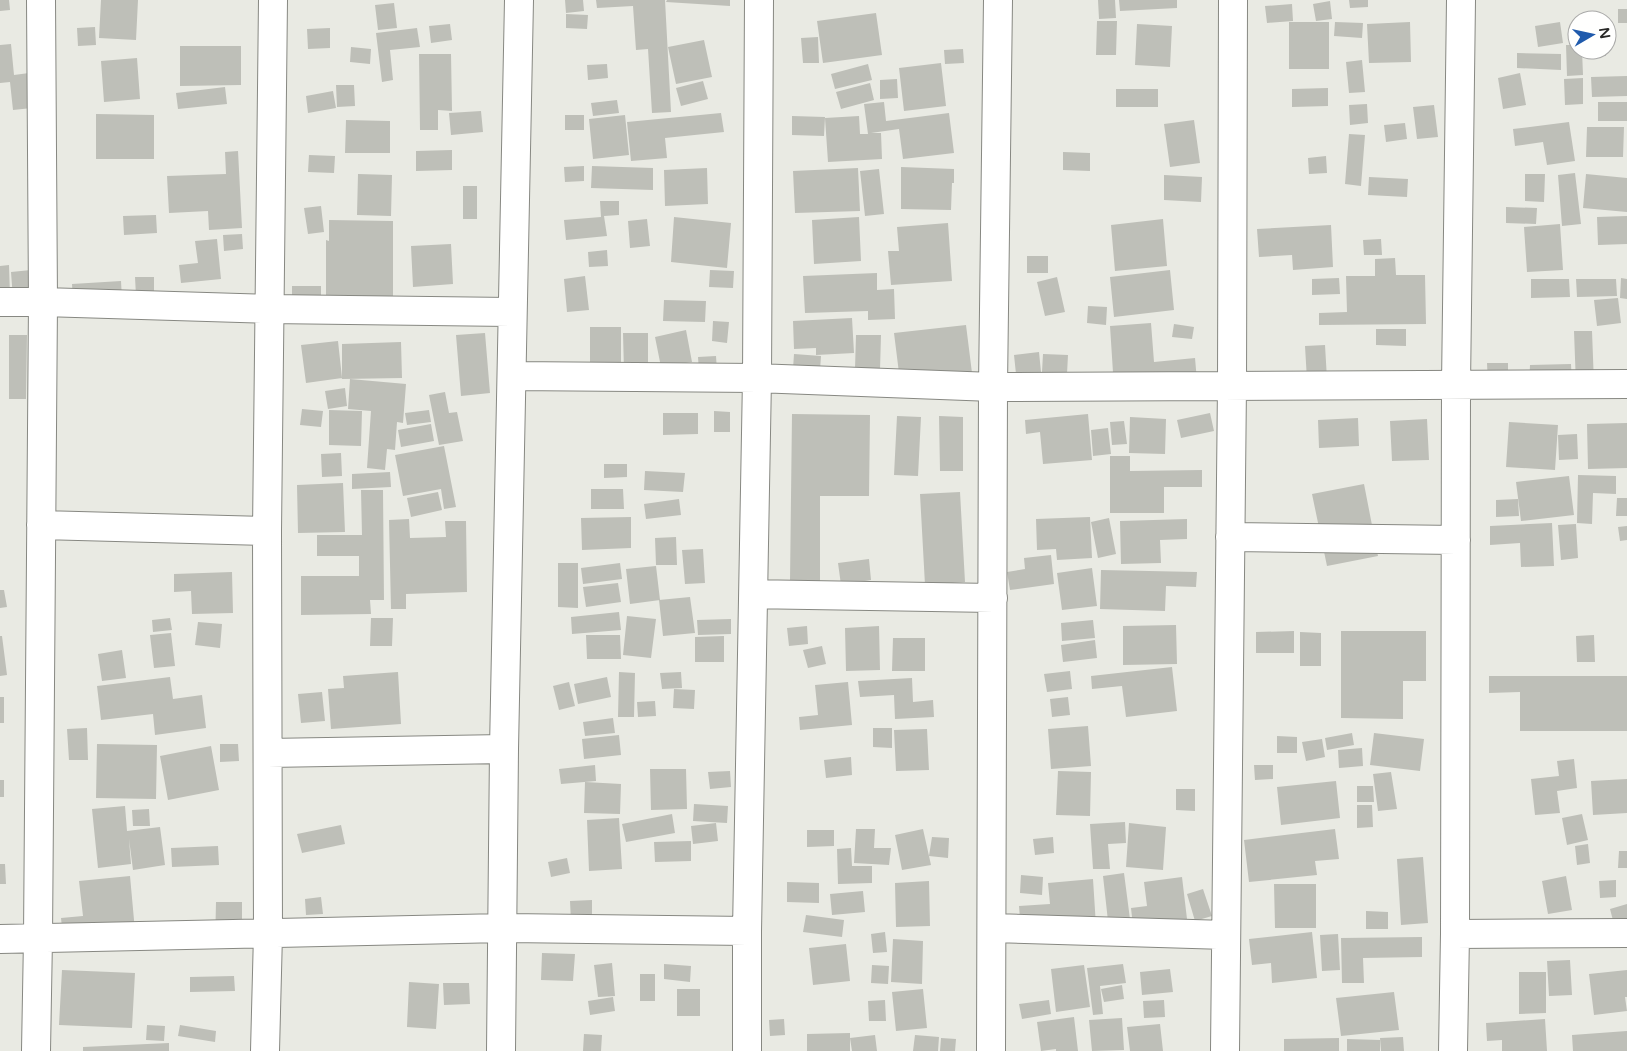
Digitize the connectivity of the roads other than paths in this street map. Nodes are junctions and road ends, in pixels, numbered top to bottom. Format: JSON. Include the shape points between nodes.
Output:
{"nodes":[{"id":1,"x":41,"y":0,"type":"edge"},
{"id":2,"x":273,"y":0,"type":"edge"},
{"id":3,"x":519,"y":0,"type":"edge"},
{"id":4,"x":759,"y":0,"type":"edge"},
{"id":5,"x":998,"y":0,"type":"edge"},
{"id":6,"x":1232,"y":0,"type":"edge"},
{"id":7,"x":1461,"y":0,"type":"edge"},
{"id":8,"x":0,"y":302,"type":"edge"},
{"id":9,"x":43,"y":302,"type":"junction"},
{"id":10,"x":269,"y":309,"type":"junction"},
{"id":11,"x":512,"y":312,"type":"junction"},
{"id":12,"x":512,"y":376,"type":"junction"},
{"id":13,"x":757,"y":378,"type":"junction"},
{"id":14,"x":1627,"y":384,"type":"edge"},
{"id":15,"x":1232,"y":385,"type":"junction"},
{"id":16,"x":1456,"y":385,"type":"junction"},
{"id":17,"x":993,"y":386,"type":"junction"},
{"id":18,"x":41,"y":525,"type":"junction"},
{"id":19,"x":267,"y":531,"type":"junction"},
{"id":20,"x":1230,"y":537,"type":"junction"},
{"id":21,"x":1456,"y":540,"type":"junction"},
{"id":22,"x":754,"y":594,"type":"junction"},
{"id":23,"x":993,"y":598,"type":"junction"},
{"id":24,"x":504,"y":749,"type":"junction"},
{"id":25,"x":268,"y":753,"type":"junction"},
{"id":26,"x":503,"y":928,"type":"junction"},
{"id":27,"x":992,"y":928,"type":"junction"},
{"id":28,"x":747,"y":931,"type":"junction"},
{"id":29,"x":1627,"y":933,"type":"edge"},
{"id":30,"x":268,"y":934,"type":"junction"},
{"id":31,"x":1455,"y":934,"type":"junction"},
{"id":32,"x":1226,"y":935,"type":"junction"},
{"id":33,"x":38,"y":938,"type":"junction"},
{"id":34,"x":0,"y":939,"type":"edge"},
{"id":35,"x":36,"y":1051,"type":"edge"},
{"id":36,"x":266,"y":1051,"type":"edge"},
{"id":37,"x":501,"y":1051,"type":"edge"},
{"id":38,"x":747,"y":1051,"type":"edge"},
{"id":39,"x":990,"y":1051,"type":"edge"},
{"id":40,"x":1225,"y":1051,"type":"edge"},
{"id":41,"x":1453,"y":1051,"type":"edge"}],
"edges":[{"from":1,"to":9,"type":"street"},
{"from":2,"to":10,"type":"street"},
{"from":3,"to":11,"type":"street"},
{"from":4,"to":13,"type":"street"},
{"from":5,"to":17,"type":"street"},
{"from":6,"to":15,"type":"street"},
{"from":7,"to":16,"type":"street"},
{"from":8,"to":9,"type":"street"},
{"from":9,"to":10,"type":"street"},
{"from":9,"to":18,"type":"street"},
{"from":10,"to":11,"type":"street"},
{"from":10,"to":19,"type":"street"},
{"from":11,"to":12,"type":"street"},
{"from":12,"to":13,"type":"street"},
{"from":12,"to":24,"type":"street"},
{"from":13,"to":17,"type":"street"},
{"from":13,"to":22,"type":"street"},
{"from":14,"to":16,"type":"street"},
{"from":15,"to":16,"type":"street"},
{"from":15,"to":17,"type":"street"},
{"from":15,"to":20,"type":"street"},
{"from":16,"to":21,"type":"street"},
{"from":17,"to":23,"type":"street"},
{"from":18,"to":19,"type":"street"},
{"from":18,"to":33,"type":"street"},
{"from":19,"to":25,"type":"street"},
{"from":20,"to":21,"type":"street"},
{"from":20,"to":32,"type":"street"},
{"from":21,"to":31,"type":"street"},
{"from":22,"to":23,"type":"street"},
{"from":22,"to":28,"type":"street"},
{"from":23,"to":27,"type":"street"},
{"from":24,"to":25,"type":"street"},
{"from":24,"to":26,"type":"street"},
{"from":25,"to":30,"type":"street"},
{"from":26,"to":28,"type":"street"},
{"from":26,"to":30,"type":"street"},
{"from":26,"to":37,"type":"street"},
{"from":27,"to":32,"type":"street"},
{"from":27,"to":39,"type":"street"},
{"from":28,"to":38,"type":"street"},
{"from":29,"to":31,"type":"street"},
{"from":30,"to":33,"type":"street"},
{"from":30,"to":36,"type":"street"},
{"from":31,"to":41,"type":"street"},
{"from":32,"to":40,"type":"street"},
{"from":33,"to":34,"type":"street"},
{"from":33,"to":35,"type":"street"}]}
